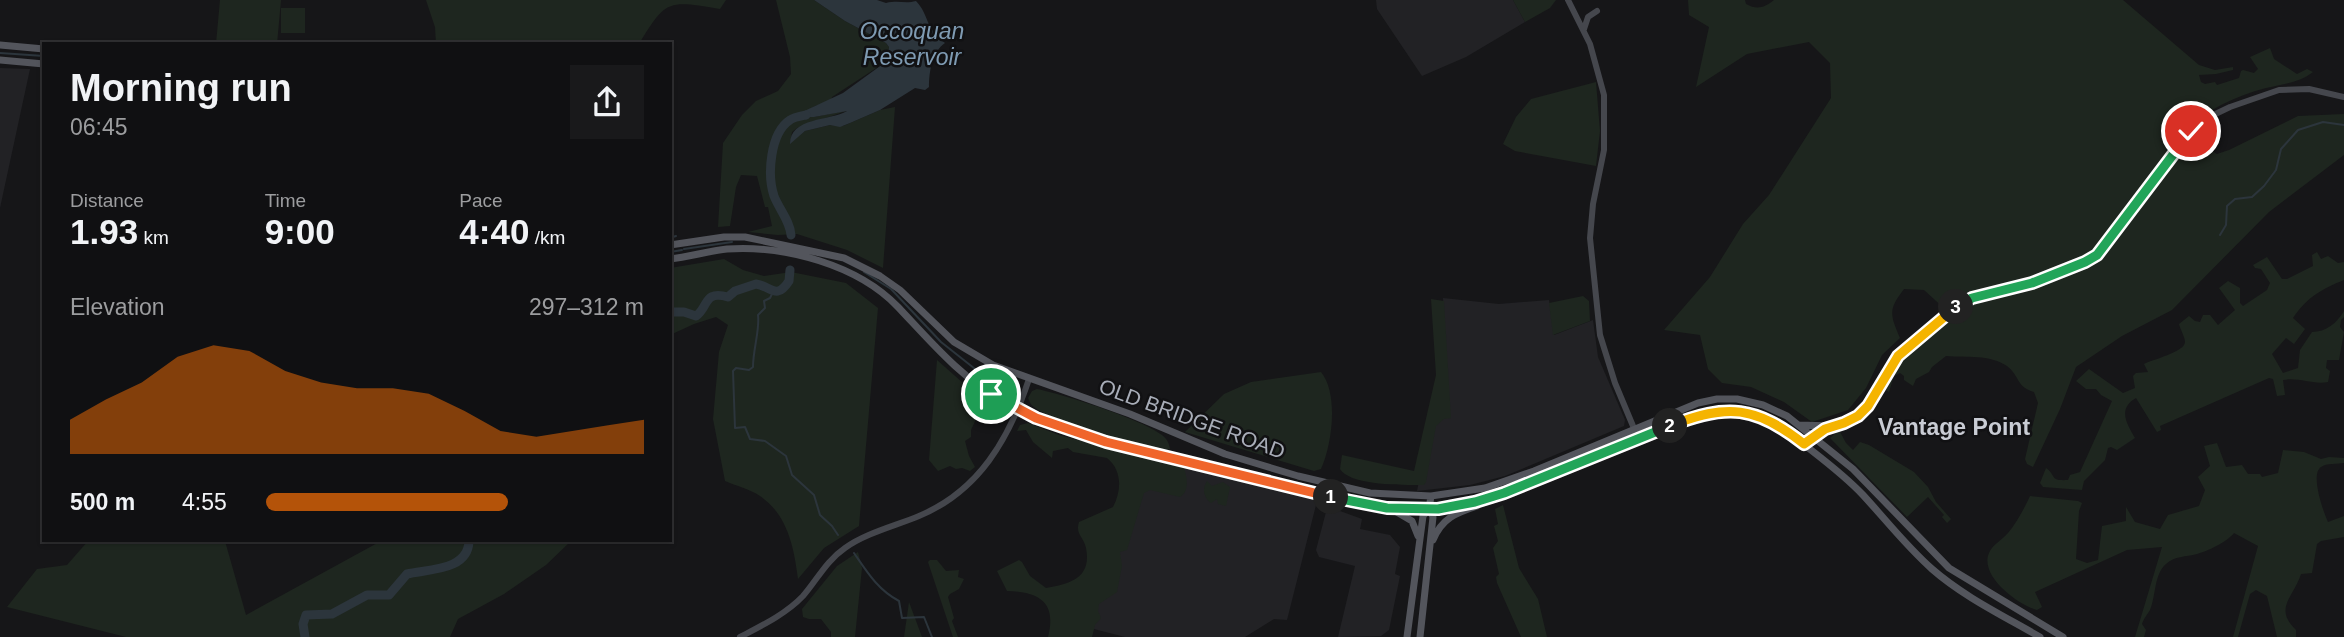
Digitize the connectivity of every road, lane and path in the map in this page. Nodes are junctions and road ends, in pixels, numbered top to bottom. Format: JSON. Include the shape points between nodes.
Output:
{"nodes":[{"id":1,"x":1571,"y":1,"type":"edge"},
{"id":2,"x":1597,"y":11,"type":"dead end"},
{"id":3,"x":1584,"y":29,"type":"junction"},
{"id":4,"x":0,"y":45,"type":"edge"},
{"id":5,"x":42,"y":49,"type":"edge"},
{"id":6,"x":0,"y":60,"type":"edge"},
{"id":7,"x":42,"y":64,"type":"edge"},
{"id":8,"x":2344,"y":97,"type":"edge"},
{"id":9,"x":672,"y":245,"type":"edge"},
{"id":10,"x":672,"y":259,"type":"edge"},
{"id":11,"x":1028,"y":379,"type":"junction"},
{"id":12,"x":1018,"y":410,"type":"junction"},
{"id":13,"x":1798,"y":425,"type":"junction"},
{"id":14,"x":1833,"y":426,"type":"junction"},
{"id":15,"x":1634,"y":428,"type":"junction"},
{"id":16,"x":1814,"y":437,"type":"junction"},
{"id":17,"x":1638,"y":438,"type":"junction"},
{"id":18,"x":1804,"y":444,"type":"junction"},
{"id":19,"x":1205,"y":447,"type":"junction"},
{"id":20,"x":1201,"y":465,"type":"junction"},
{"id":21,"x":1431,"y":496,"type":"junction"},
{"id":22,"x":1494,"y":497,"type":"junction"},
{"id":23,"x":1387,"y":508,"type":"junction"},
{"id":24,"x":1429,"y":509,"type":"junction"},
{"id":25,"x":1420,"y":544,"type":"junction"},
{"id":26,"x":1430,"y":547,"type":"junction"},
{"id":27,"x":740,"y":637,"type":"edge"},
{"id":28,"x":1407,"y":637,"type":"edge"},
{"id":29,"x":1420,"y":637,"type":"edge"},
{"id":30,"x":2040,"y":637,"type":"edge"},
{"id":31,"x":2063,"y":637,"type":"edge"}],
"edges":[{"from":1,"to":3,"type":"street"},
{"from":2,"to":3,"type":"street","via":[[1588,17]]},
{"from":3,"to":15,"type":"street","via":[[1600,74],[1606,126],[1590,224],[1591,265],[1602,343]]},
{"from":4,"to":5,"type":"main road"},
{"from":6,"to":7,"type":"main road"},
{"from":8,"to":14,"type":"street","via":[[2309,89],[2283,90],[2216,113],[2191,131],[2101,252],[2032,283],[1960,304],[1898,356],[1863,411]]},
{"from":9,"to":11,"type":"main road","name":"OLD BRIDGE ROAD","via":[[739,237],[844,258],[890,283],[963,349]]},
{"from":10,"to":12,"type":"main road","name":"OLD BRIDGE ROAD","via":[[748,249],[800,257],[846,271],[881,291],[963,374]]},
{"from":11,"to":12,"type":"street"},
{"from":11,"to":19,"type":"main road","name":"OLD BRIDGE ROAD","via":[[1130,414]]},
{"from":12,"to":20,"type":"main road","name":"OLD BRIDGE ROAD","via":[[1095,439]]},
{"from":12,"to":27,"type":"street","via":[[991,461],[962,492],[938,508],[848,546],[831,559],[792,606]]},
{"from":13,"to":14,"type":"main road"},
{"from":13,"to":15,"type":"main road","name":"OLD BRIDGE ROAD","via":[[1763,405],[1726,399],[1698,403]]},
{"from":13,"to":16,"type":"main road","name":"OLD BRIDGE ROAD"},
{"from":14,"to":16,"type":"street"},
{"from":15,"to":17,"type":"street"},
{"from":15,"to":21,"type":"main road","name":"OLD BRIDGE ROAD","via":[[1505,482]]},
{"from":16,"to":18,"type":"street"},
{"from":16,"to":31,"type":"main road","name":"OLD BRIDGE ROAD","via":[[1853,469],[1949,568]]},
{"from":17,"to":18,"type":"main road","name":"OLD BRIDGE ROAD","via":[[1695,416],[1728,411],[1768,419]]},
{"from":17,"to":22,"type":"main road","name":"OLD BRIDGE ROAD"},
{"from":18,"to":30,"type":"main road","name":"OLD BRIDGE ROAD","via":[[1852,484],[1942,577]]},
{"from":19,"to":20,"type":"main road"},
{"from":19,"to":21,"type":"main road","name":"OLD BRIDGE ROAD","via":[[1353,490]]},
{"from":20,"to":23,"type":"main road","name":"OLD BRIDGE ROAD"},
{"from":21,"to":24,"type":"main road"},
{"from":22,"to":24,"type":"main road","name":"OLD BRIDGE ROAD"},
{"from":22,"to":26,"type":"main road","via":[[1447,519]]},
{"from":23,"to":24,"type":"main road","name":"OLD BRIDGE ROAD"},
{"from":23,"to":25,"type":"main road","via":[[1412,521]]},
{"from":24,"to":25,"type":"main road","via":[[1423,516]]},
{"from":24,"to":26,"type":"main road","via":[[1433,517]]},
{"from":25,"to":28,"type":"main road"},
{"from":26,"to":29,"type":"main road"}]}
